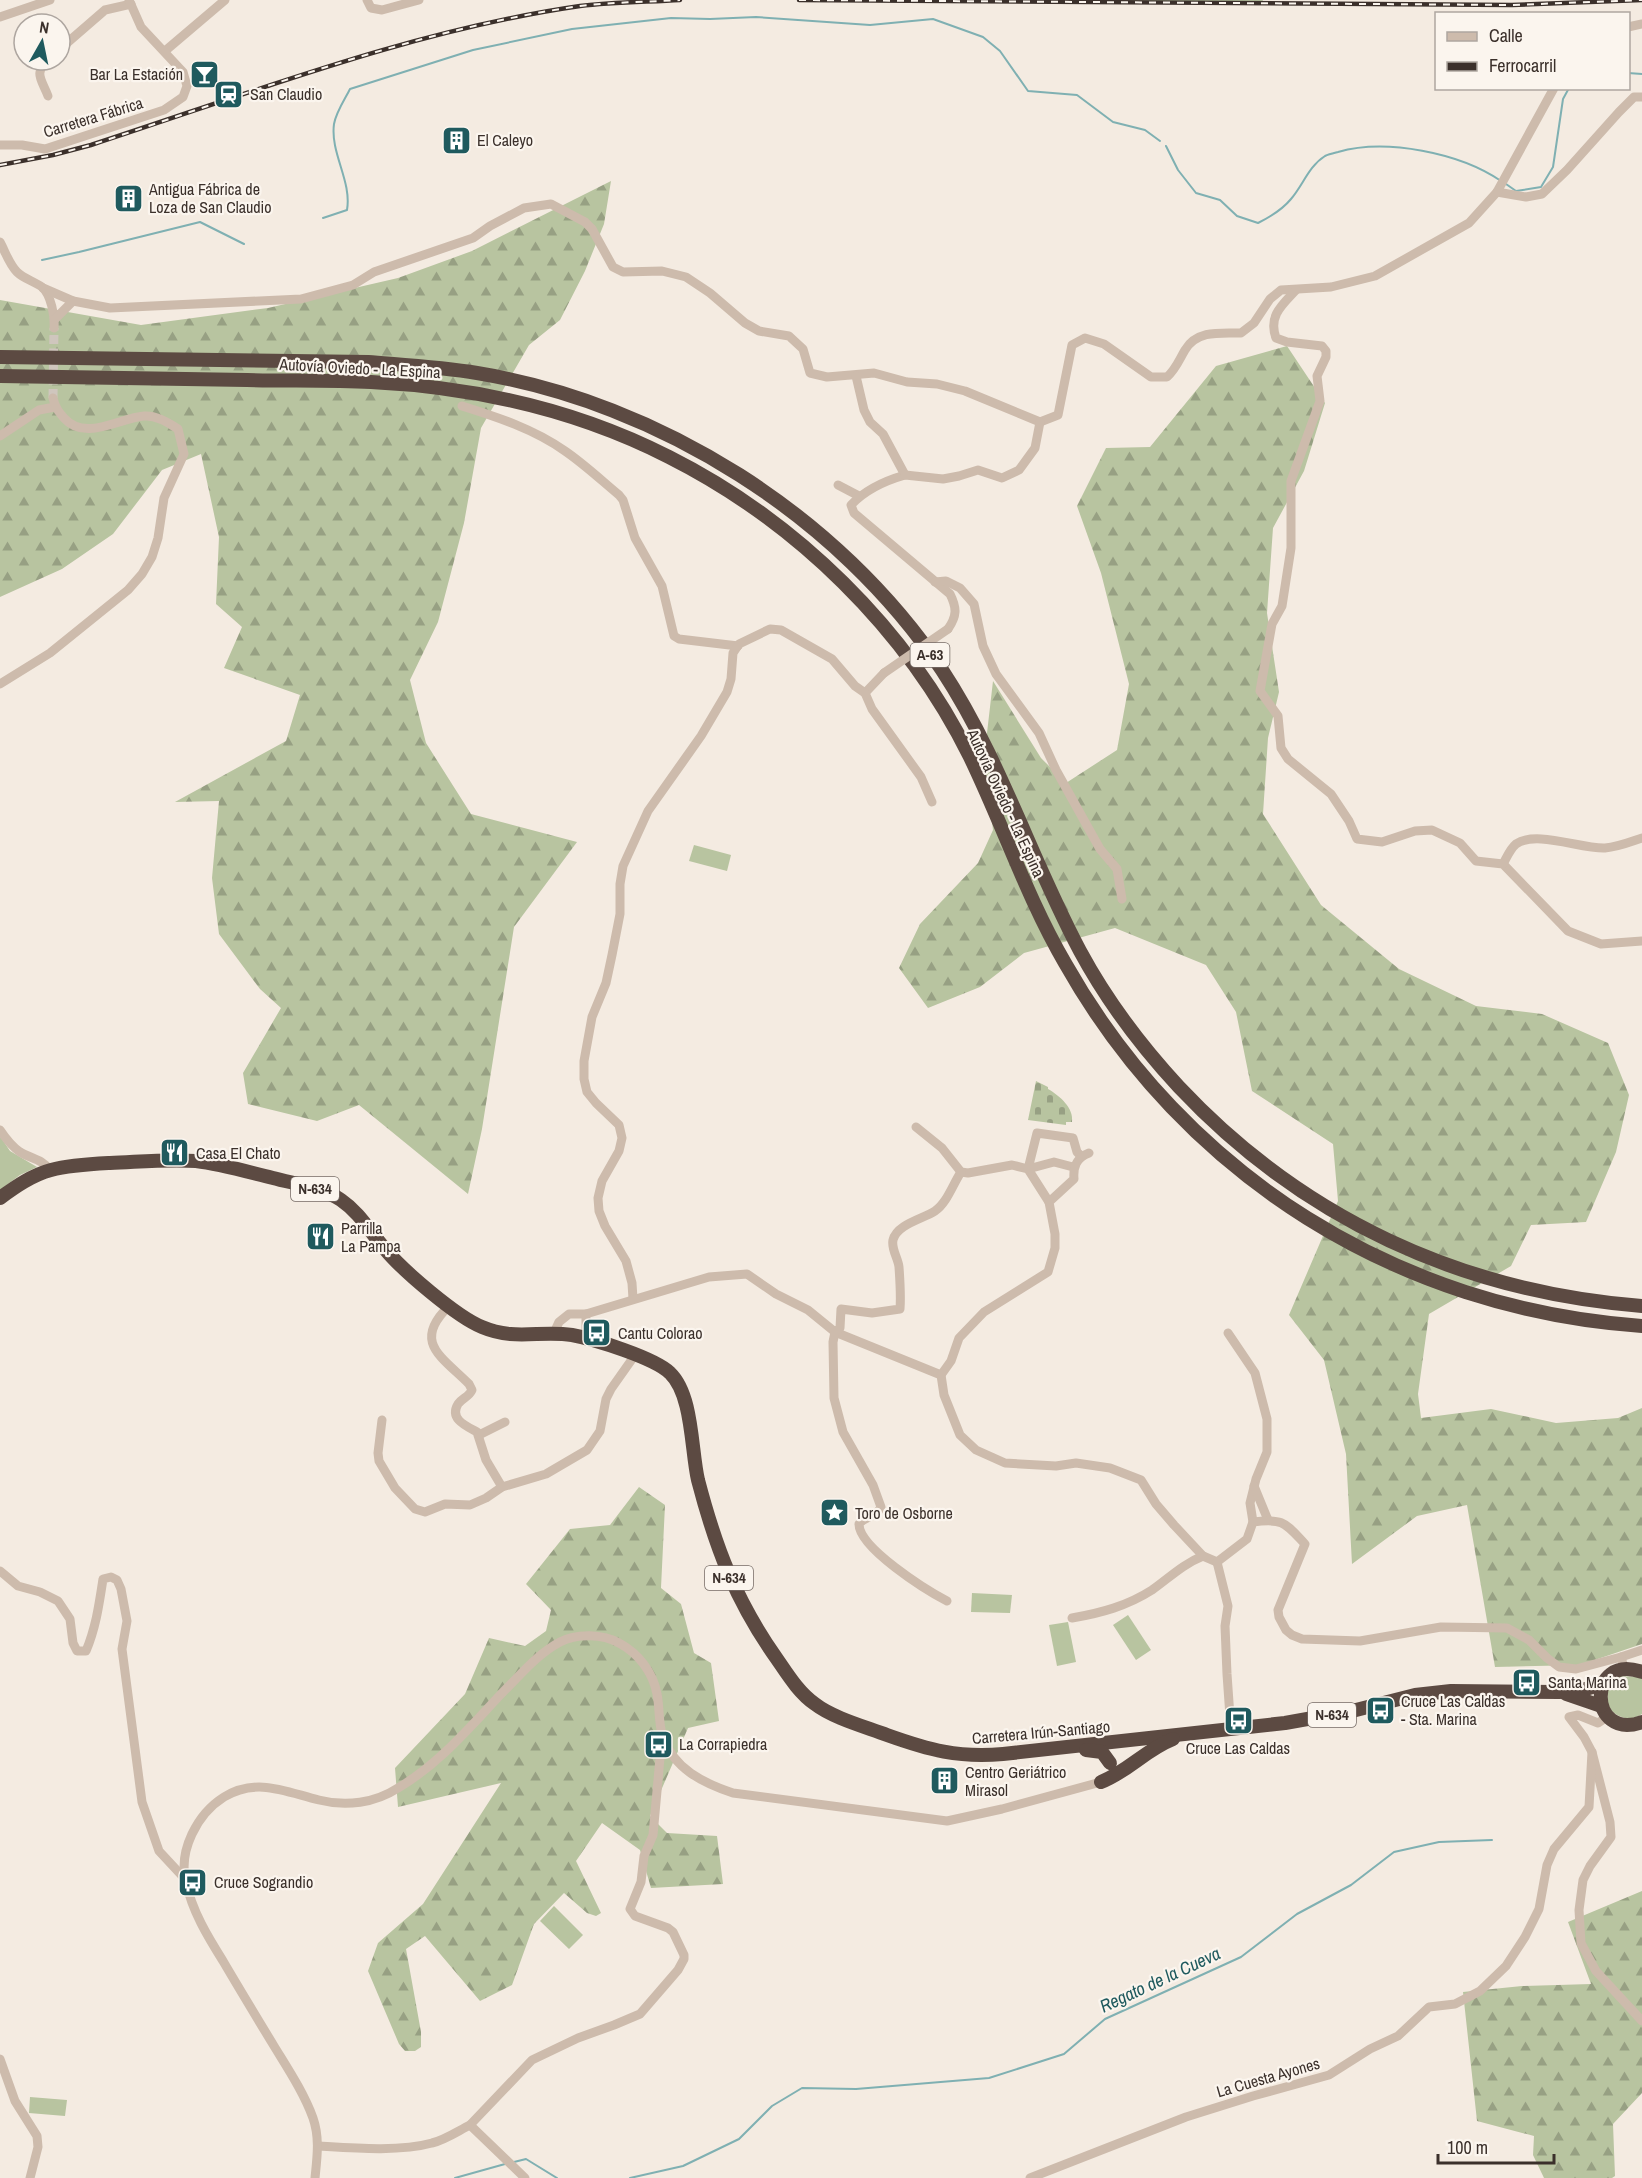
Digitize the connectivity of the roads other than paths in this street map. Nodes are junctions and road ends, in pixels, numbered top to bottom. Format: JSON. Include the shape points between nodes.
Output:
{"nodes":[{"id":1,"x":50,"y":0,"type":"edge"},
{"id":2,"x":225,"y":0,"type":"edge"},
{"id":3,"x":367,"y":0,"type":"edge"},
{"id":4,"x":419,"y":0,"type":"edge"},
{"id":5,"x":130,"y":2,"type":"edge"},
{"id":6,"x":0,"y":17,"type":"edge"},
{"id":7,"x":72,"y":39,"type":"edge"},
{"id":8,"x":165,"y":51,"type":"junction"},
{"id":9,"x":39,"y":72,"type":"edge"},
{"id":10,"x":1553,"y":90,"type":"edge"},
{"id":11,"x":48,"y":96,"type":"dead end"},
{"id":12,"x":1642,"y":97,"type":"edge"},
{"id":13,"x":0,"y":146,"type":"edge"},
{"id":14,"x":1499,"y":189,"type":"junction"},
{"id":15,"x":0,"y":242,"type":"edge"},
{"id":16,"x":43,"y":288,"type":"junction"},
{"id":17,"x":1296,"y":290,"type":"junction"},
{"id":18,"x":73,"y":301,"type":"junction"},
{"id":19,"x":0,"y":357,"type":"edge"},
{"id":20,"x":0,"y":376,"type":"edge"},
{"id":21,"x":856,"y":376,"type":"junction"},
{"id":22,"x":462,"y":406,"type":"dead end"},
{"id":23,"x":1040,"y":422,"type":"junction"},
{"id":24,"x":0,"y":436,"type":"edge"},
{"id":25,"x":905,"y":475,"type":"junction"},
{"id":26,"x":838,"y":485,"type":"dead end"},
{"id":27,"x":859,"y":496,"type":"junction"},
{"id":28,"x":935,"y":582,"type":"junction"},
{"id":29,"x":738,"y":646,"type":"junction"},
{"id":30,"x":0,"y":684,"type":"edge"},
{"id":31,"x":865,"y":693,"type":"junction"},
{"id":32,"x":932,"y":802,"type":"dead end"},
{"id":33,"x":1642,"y":838,"type":"edge"},
{"id":34,"x":1503,"y":864,"type":"junction"},
{"id":35,"x":1122,"y":899,"type":"dead end"},
{"id":36,"x":1642,"y":941,"type":"edge"},
{"id":37,"x":916,"y":1126,"type":"dead end"},
{"id":38,"x":0,"y":1130,"type":"edge"},
{"id":39,"x":1073,"y":1167,"type":"junction"},
{"id":40,"x":1028,"y":1169,"type":"junction"},
{"id":41,"x":50,"y":1170,"type":"junction"},
{"id":42,"x":961,"y":1172,"type":"junction"},
{"id":43,"x":0,"y":1198,"type":"edge"},
{"id":44,"x":1049,"y":1202,"type":"junction"},
{"id":45,"x":633,"y":1299,"type":"junction"},
{"id":46,"x":449,"y":1306,"type":"junction"},
{"id":47,"x":1642,"y":1306,"type":"edge"},
{"id":48,"x":586,"y":1314,"type":"junction"},
{"id":49,"x":1587,"y":1321,"type":"junction"},
{"id":50,"x":1642,"y":1326,"type":"edge"},
{"id":51,"x":836,"y":1332,"type":"junction"},
{"id":52,"x":1642,"y":1332,"type":"edge"},
{"id":53,"x":1228,"y":1333,"type":"dead end"},
{"id":54,"x":553,"y":1335,"type":"junction"},
{"id":55,"x":586,"y":1339,"type":"junction"},
{"id":56,"x":635,"y":1355,"type":"junction"},
{"id":57,"x":941,"y":1375,"type":"junction"},
{"id":58,"x":382,"y":1420,"type":"dead end"},
{"id":59,"x":505,"y":1422,"type":"dead end"},
{"id":60,"x":479,"y":1435,"type":"junction"},
{"id":61,"x":1254,"y":1486,"type":"junction"},
{"id":62,"x":502,"y":1487,"type":"junction"},
{"id":63,"x":1268,"y":1520,"type":"junction"},
{"id":64,"x":1253,"y":1522,"type":"junction"},
{"id":65,"x":1203,"y":1556,"type":"junction"},
{"id":66,"x":1217,"y":1562,"type":"junction"},
{"id":67,"x":0,"y":1571,"type":"edge"},
{"id":68,"x":947,"y":1601,"type":"dead end"},
{"id":69,"x":1072,"y":1618,"type":"dead end"},
{"id":70,"x":1642,"y":1650,"type":"edge"},
{"id":71,"x":1622,"y":1663,"type":"junction"},
{"id":72,"x":1642,"y":1672,"type":"edge"},
{"id":73,"x":1603,"y":1684,"type":"junction"},
{"id":74,"x":1559,"y":1692,"type":"junction"},
{"id":75,"x":1604,"y":1712,"type":"junction"},
{"id":76,"x":1638,"y":1726,"type":"edge"},
{"id":77,"x":1231,"y":1731,"type":"junction"},
{"id":78,"x":1201,"y":1733,"type":"junction"},
{"id":79,"x":662,"y":1736,"type":"junction"},
{"id":80,"x":1123,"y":1741,"type":"junction"},
{"id":81,"x":1029,"y":1751,"type":"junction"},
{"id":82,"x":1592,"y":1752,"type":"junction"},
{"id":83,"x":1110,"y":1763,"type":"junction"},
{"id":84,"x":1127,"y":1768,"type":"junction"},
{"id":85,"x":1101,"y":1782,"type":"junction"},
{"id":86,"x":185,"y":1879,"type":"junction"},
{"id":87,"x":1642,"y":2021,"type":"edge"},
{"id":88,"x":0,"y":2059,"type":"edge"},
{"id":89,"x":470,"y":2125,"type":"junction"},
{"id":90,"x":319,"y":2146,"type":"junction"},
{"id":91,"x":30,"y":2178,"type":"edge"},
{"id":92,"x":315,"y":2178,"type":"edge"},
{"id":93,"x":525,"y":2178,"type":"edge"},
{"id":94,"x":1030,"y":2178,"type":"edge"}],
"edges":[{"from":1,"to":6,"type":"street"},
{"from":2,"to":8,"type":"street"},
{"from":3,"to":4,"type":"street","via":[[371,8],[382,10]]},
{"from":5,"to":7,"type":"street","via":[[105,10]]},
{"from":5,"to":8,"type":"street","via":[[141,27]]},
{"from":8,"to":13,"type":"street","name":"Carretera Fábrica","via":[[187,81],[187,91],[177,103],[45,149]]},
{"from":9,"to":11,"type":"street"},
{"from":10,"to":14,"type":"street"},
{"from":12,"to":14,"type":"street","via":[[1634,97],[1542,194],[1526,197]]},
{"from":14,"to":17,"type":"street","via":[[1469,223],[1375,276],[1331,287]]},
{"from":15,"to":16,"type":"street","via":[[15,270]]},
{"from":16,"to":18,"type":"street"},
{"from":16,"to":18,"type":"street","via":[[54,323]]},
{"from":17,"to":23,"type":"street","via":[[1281,290],[1241,333],[1198,336],[1167,378],[1151,377],[1104,344],[1085,338],[1072,345],[1058,415]]},
{"from":17,"to":34,"type":"street","via":[[1273,319],[1276,338],[1322,346],[1326,357],[1317,376],[1320,401],[1291,481],[1292,548],[1260,691],[1278,716],[1281,748],[1288,759],[1331,794],[1357,839],[1382,842],[1432,830],[1460,843],[1476,861]]},
{"from":18,"to":21,"type":"street","via":[[110,308],[302,299],[353,285],[374,272],[473,238],[524,208],[551,204],[592,229],[613,267],[623,272],[662,271],[686,277],[745,323],[759,331],[789,336],[803,349],[810,373]]},
{"from":19,"to":47,"type":"highway","name":"Autovía Oviedo - La Espina","number":"A-63","via":[[368,362],[480,373],[548,389],[614,411],[675,437],[732,469],[846,557],[896,611],[941,669],[983,740],[1081,952],[1112,1004],[1151,1057],[1251,1156],[1318,1203],[1427,1257],[1547,1293]]},
{"from":20,"to":49,"type":"highway","name":"Autovía Oviedo - La Espina","number":"A-63","via":[[370,382],[481,394],[607,430],[667,455],[724,487],[781,527],[832,573],[883,625],[926,681],[968,754],[1062,960],[1096,1016],[1183,1121],[1248,1178],[1306,1219],[1361,1249],[1459,1291]]},
{"from":21,"to":23,"type":"street","via":[[874,373],[965,391]]},
{"from":21,"to":25,"type":"street","via":[[864,410],[883,434]]},
{"from":22,"to":29,"type":"street","via":[[543,438],[619,495],[635,538],[662,586],[674,636]]},
{"from":23,"to":25,"type":"street","via":[[1035,448],[1019,470],[1002,478],[978,470],[943,479]]},
{"from":24,"to":30,"type":"street","via":[[54,403],[67,422],[82,428],[156,417],[178,429],[184,454],[164,498],[158,538],[142,574],[128,590],[50,652]]},
{"from":25,"to":27,"type":"street","via":[[882,481]]},
{"from":26,"to":27,"type":"street"},
{"from":27,"to":28,"type":"street","via":[[851,505],[854,513]]},
{"from":28,"to":31,"type":"street","bridge":true,"via":[[950,594],[956,606],[955,618],[948,629],[884,673]]},
{"from":28,"to":35,"type":"street","via":[[946,581],[960,588],[974,604],[983,646],[996,674],[1038,733],[1095,839],[1117,869]]},
{"from":29,"to":31,"type":"street","via":[[770,629],[781,630],[832,659]]},
{"from":29,"to":45,"type":"street","via":[[733,653],[727,692],[648,811],[622,866],[620,914],[612,956],[592,1017],[584,1061],[587,1092],[619,1125],[622,1138],[602,1181],[598,1211],[626,1261]]},
{"from":31,"to":32,"type":"street","via":[[872,709],[921,777]]},
{"from":33,"to":34,"type":"street","via":[[1606,848],[1553,839],[1534,840],[1518,843]]},
{"from":34,"to":36,"type":"street","via":[[1568,931],[1601,944]]},
{"from":37,"to":42,"type":"street","via":[[942,1148]]},
{"from":38,"to":41,"type":"street","via":[[10,1145],[45,1162]]},
{"from":39,"to":40,"type":"street","via":[[1054,1162]]},
{"from":39,"to":40,"type":"street","via":[[1085,1154],[1077,1152],[1074,1138],[1037,1133]]},
{"from":39,"to":44,"type":"street","via":[[1074,1179]]},
{"from":40,"to":42,"type":"street","via":[[1012,1165]]},
{"from":40,"to":44,"type":"street"},
{"from":41,"to":43,"type":"highway","name":"Carretera Irún-Santiago","number":"N-634"},
{"from":41,"to":46,"type":"highway","name":"Carretera Irún-Santiago","number":"N-634","via":[[174,1160],[199,1162],[322,1191],[351,1208],[403,1267]]},
{"from":42,"to":51,"type":"street","via":[[936,1210],[909,1224],[893,1240],[899,1264],[900,1310],[872,1313],[841,1309],[840,1328]]},
{"from":44,"to":57,"type":"street","via":[[1055,1248],[1048,1272],[984,1312],[958,1338],[951,1361]]},
{"from":45,"to":48,"type":"street"},
{"from":45,"to":51,"type":"street","via":[[708,1277],[747,1274],[808,1310]]},
{"from":46,"to":54,"type":"highway","name":"Carretera Irún-Santiago","number":"N-634","via":[[474,1324],[498,1333]]},
{"from":46,"to":60,"type":"street","via":[[434,1324],[431,1342],[469,1384],[472,1390],[459,1403],[455,1414],[459,1422]]},
{"from":48,"to":54,"type":"street","via":[[569,1314]]},
{"from":48,"to":55,"type":"street"},
{"from":49,"to":50,"type":"highway","name":"Autovía Oviedo - La Espina","number":"A-63"},
{"from":49,"to":52,"type":"highway"},
{"from":51,"to":57,"type":"street"},
{"from":51,"to":68,"type":"street","via":[[833,1390],[843,1432],[873,1485],[880,1507],[859,1524],[861,1534],[883,1558]]},
{"from":53,"to":61,"type":"street","via":[[1256,1373],[1267,1419],[1267,1452]]},
{"from":54,"to":55,"type":"highway","name":"Carretera Irún-Santiago","number":"N-634"},
{"from":55,"to":56,"type":"highway","name":"Carretera Irún-Santiago","number":"N-634"},
{"from":56,"to":62,"type":"street","via":[[611,1389],[600,1431],[587,1450],[540,1477]]},
{"from":56,"to":81,"type":"highway","name":"Carretera Irún-Santiago","number":"N-634","via":[[670,1373],[677,1383],[685,1400],[698,1478],[734,1589],[763,1640],[805,1696],[817,1706],[857,1724],[931,1749],[979,1756]]},
{"from":57,"to":65,"type":"street","via":[[944,1395],[960,1435],[976,1449],[1005,1463],[1076,1463],[1110,1468],[1141,1480],[1156,1504]]},
{"from":58,"to":62,"type":"street","via":[[379,1461],[395,1488],[415,1509],[426,1512],[445,1504],[470,1505]]},
{"from":59,"to":60,"type":"street"},
{"from":60,"to":62,"type":"street","via":[[486,1460]]},
{"from":61,"to":63,"type":"street"},
{"from":61,"to":64,"type":"street","via":[[1250,1503]]},
{"from":63,"to":64,"type":"street"},
{"from":63,"to":71,"type":"street","via":[[1284,1522],[1305,1544],[1278,1610],[1292,1635],[1302,1639],[1360,1641],[1442,1627],[1507,1628],[1529,1640],[1559,1667],[1576,1669]]},
{"from":64,"to":66,"type":"street","via":[[1247,1539]]},
{"from":65,"to":66,"type":"street"},
{"from":65,"to":69,"type":"street","via":[[1128,1603]]},
{"from":66,"to":77,"type":"street","via":[[1228,1606],[1225,1626]]},
{"from":67,"to":86,"type":"street","via":[[18,1586],[58,1601],[70,1619],[77,1651],[86,1652],[99,1613],[103,1579],[117,1580],[127,1621],[122,1649],[142,1802],[159,1851]]},
{"from":70,"to":71,"type":"street"},
{"from":71,"to":72,"type":"highway"},
{"from":71,"to":73,"type":"highway","number":"N-634"},
{"from":73,"to":74,"type":"highway","name":"Carretera Irún-Santiago","number":"N-634"},
{"from":73,"to":75,"type":"highway","via":[[1600,1695]]},
{"from":74,"to":75,"type":"highway","name":"Carretera Irún-Santiago","number":"N-634","via":[[1580,1698]]},
{"from":74,"to":77,"type":"highway","name":"Carretera Irún-Santiago","number":"N-634","via":[[1451,1690]]},
{"from":75,"to":76,"type":"highway","number":"N-634","via":[[1620,1724]]},
{"from":75,"to":82,"type":"street","via":[[1598,1723],[1578,1715],[1569,1717]]},
{"from":77,"to":78,"type":"highway","name":"Carretera Irún-Santiago","number":"N-634"},
{"from":78,"to":80,"type":"highway","name":"Carretera Irún-Santiago","number":"N-634"},
{"from":78,"to":84,"type":"highway","via":[[1149,1750]]},
{"from":79,"to":85,"type":"street","via":[[671,1754],[690,1774],[705,1784],[733,1793],[947,1821]]},
{"from":79,"to":86,"type":"street","via":[[657,1693],[649,1670],[634,1653],[616,1641],[600,1637],[562,1640],[536,1659],[422,1773],[379,1798],[348,1804],[250,1787],[225,1796],[196,1826],[185,1853]]},
{"from":79,"to":89,"type":"street","via":[[653,1835],[630,1909],[635,1916],[674,1932],[684,1959],[640,2014],[532,2060]]},
{"from":80,"to":81,"type":"highway","name":"Carretera Irún-Santiago","number":"N-634"},
{"from":80,"to":83,"type":"highway","via":[[1113,1752]]},
{"from":80,"to":84,"type":"highway","via":[[1128,1747]]},
{"from":81,"to":83,"type":"highway","via":[[1094,1750],[1102,1752]]},
{"from":82,"to":87,"type":"street","via":[[1611,1837],[1582,1880],[1581,1943],[1596,1971]]},
{"from":82,"to":94,"type":"street","name":"La Cuesta Ayones","via":[[1589,1808],[1554,1849],[1539,1910],[1525,1937],[1506,1966],[1480,1991],[1455,2004],[1429,2007],[1398,2036],[1329,2075],[1186,2117]]},
{"from":83,"to":85,"type":"highway"},
{"from":84,"to":85,"type":"highway"},
{"from":86,"to":90,"type":"street","via":[[192,1905],[209,1939],[293,2077],[313,2119]]},
{"from":88,"to":91,"type":"street","via":[[15,2101],[37,2136]]},
{"from":89,"to":90,"type":"street","via":[[432,2143],[396,2147]]},
{"from":89,"to":93,"type":"street"},
{"from":90,"to":92,"type":"street"}]}
